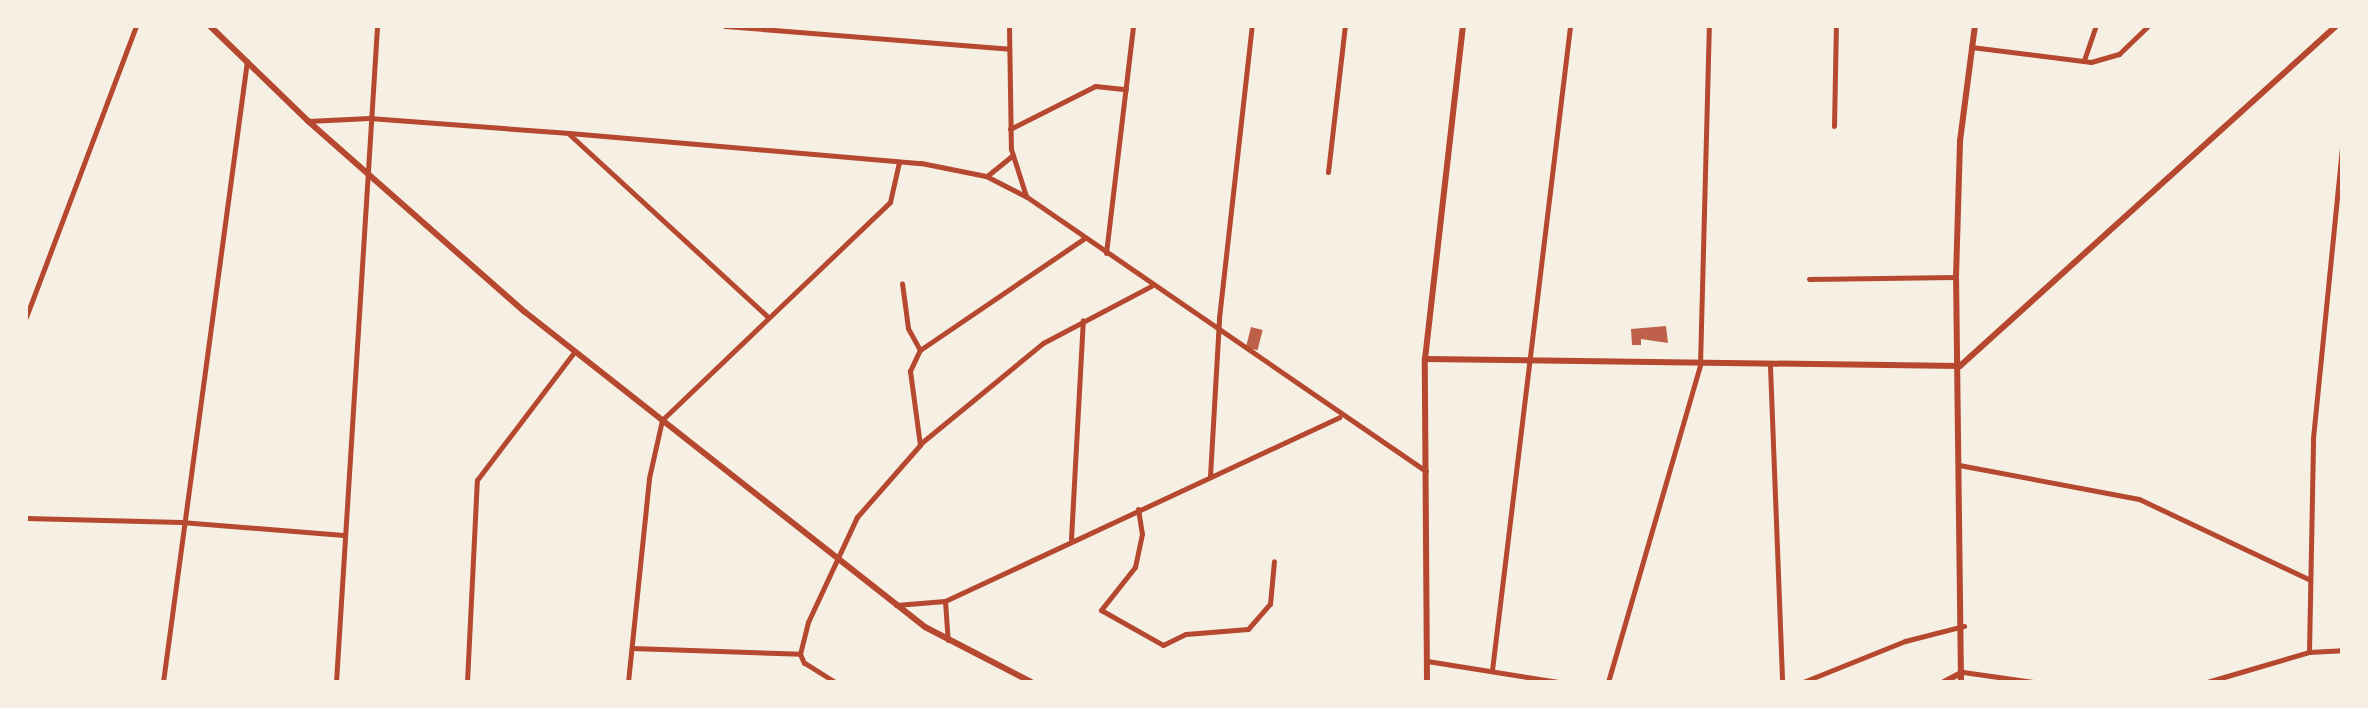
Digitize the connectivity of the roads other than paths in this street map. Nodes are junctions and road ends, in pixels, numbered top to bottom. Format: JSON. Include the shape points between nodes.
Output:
{"nodes":[{"id":1,"x":210,"y":26,"type":"edge"},
{"id":2,"x":377,"y":26,"type":"edge"},
{"id":3,"x":725,"y":26,"type":"edge"},
{"id":4,"x":1009,"y":26,"type":"edge"},
{"id":5,"x":1133,"y":26,"type":"edge"},
{"id":6,"x":1252,"y":26,"type":"edge"},
{"id":7,"x":1345,"y":26,"type":"edge"},
{"id":8,"x":1463,"y":26,"type":"edge"},
{"id":9,"x":1570,"y":26,"type":"edge"},
{"id":10,"x":1709,"y":26,"type":"edge"},
{"id":11,"x":1836,"y":26,"type":"edge"},
{"id":12,"x":1975,"y":26,"type":"edge"},
{"id":13,"x":2096,"y":26,"type":"edge"},
{"id":14,"x":2148,"y":26,"type":"edge"},
{"id":15,"x":2336,"y":26,"type":"edge"},
{"id":16,"x":135,"y":27,"type":"edge"},
{"id":17,"x":1970,"y":47,"type":"junction"},
{"id":18,"x":1009,"y":49,"type":"junction"},
{"id":19,"x":247,"y":60,"type":"junction"},
{"id":20,"x":2084,"y":60,"type":"junction"},
{"id":21,"x":1126,"y":89,"type":"junction"},
{"id":22,"x":369,"y":118,"type":"junction"},
{"id":23,"x":308,"y":121,"type":"junction"},
{"id":24,"x":1834,"y":126,"type":"dead end"},
{"id":25,"x":1010,"y":129,"type":"junction"},
{"id":26,"x":569,"y":133,"type":"junction"},
{"id":27,"x":2342,"y":147,"type":"edge"},
{"id":28,"x":1013,"y":155,"type":"junction"},
{"id":29,"x":899,"y":162,"type":"junction"},
{"id":30,"x":367,"y":172,"type":"junction"},
{"id":31,"x":1328,"y":172,"type":"dead end"},
{"id":32,"x":2341,"y":172,"type":"edge"},
{"id":33,"x":986,"y":176,"type":"junction"},
{"id":34,"x":1027,"y":197,"type":"junction"},
{"id":35,"x":1085,"y":238,"type":"junction"},
{"id":36,"x":1106,"y":253,"type":"junction"},
{"id":37,"x":1956,"y":277,"type":"junction"},
{"id":38,"x":1809,"y":279,"type":"dead end"},
{"id":39,"x":902,"y":283,"type":"dead end"},
{"id":40,"x":1151,"y":286,"type":"junction"},
{"id":41,"x":767,"y":316,"type":"junction"},
{"id":42,"x":26,"y":317,"type":"edge"},
{"id":43,"x":1083,"y":320,"type":"junction"},
{"id":44,"x":1218,"y":332,"type":"junction"},
{"id":45,"x":920,"y":350,"type":"junction"},
{"id":46,"x":575,"y":351,"type":"junction"},
{"id":47,"x":1425,"y":359,"type":"junction"},
{"id":48,"x":1533,"y":361,"type":"junction"},
{"id":49,"x":1700,"y":365,"type":"junction"},
{"id":50,"x":1770,"y":366,"type":"junction"},
{"id":51,"x":1959,"y":366,"type":"junction"},
{"id":52,"x":1340,"y":416,"type":"junction"},
{"id":53,"x":662,"y":420,"type":"junction"},
{"id":54,"x":920,"y":445,"type":"junction"},
{"id":55,"x":1959,"y":465,"type":"junction"},
{"id":56,"x":1426,"y":472,"type":"junction"},
{"id":57,"x":1210,"y":476,"type":"junction"},
{"id":58,"x":1138,"y":509,"type":"junction"},
{"id":59,"x":26,"y":518,"type":"edge"},
{"id":60,"x":181,"y":522,"type":"junction"},
{"id":61,"x":343,"y":535,"type":"junction"},
{"id":62,"x":1071,"y":539,"type":"junction"},
{"id":63,"x":837,"y":555,"type":"junction"},
{"id":64,"x":1274,"y":561,"type":"dead end"},
{"id":65,"x":2310,"y":580,"type":"junction"},
{"id":66,"x":945,"y":601,"type":"junction"},
{"id":67,"x":896,"y":605,"type":"junction"},
{"id":68,"x":1964,"y":626,"type":"junction"},
{"id":69,"x":948,"y":640,"type":"junction"},
{"id":70,"x":632,"y":648,"type":"junction"},
{"id":71,"x":2342,"y":650,"type":"edge"},
{"id":72,"x":2309,"y":652,"type":"junction"},
{"id":73,"x":800,"y":654,"type":"junction"},
{"id":74,"x":1427,"y":661,"type":"junction"},
{"id":75,"x":1492,"y":670,"type":"junction"},
{"id":76,"x":1963,"y":672,"type":"junction"},
{"id":77,"x":163,"y":682,"type":"edge"},
{"id":78,"x":336,"y":682,"type":"edge"},
{"id":79,"x":467,"y":682,"type":"edge"},
{"id":80,"x":628,"y":682,"type":"edge"},
{"id":81,"x":835,"y":682,"type":"edge"},
{"id":82,"x":1031,"y":682,"type":"edge"},
{"id":83,"x":1427,"y":682,"type":"edge"},
{"id":84,"x":1558,"y":682,"type":"edge"},
{"id":85,"x":1608,"y":682,"type":"edge"},
{"id":86,"x":1782,"y":682,"type":"edge"},
{"id":87,"x":1803,"y":682,"type":"edge"},
{"id":88,"x":1944,"y":682,"type":"edge"},
{"id":89,"x":1961,"y":682,"type":"edge"},
{"id":90,"x":2033,"y":682,"type":"edge"},
{"id":91,"x":2207,"y":682,"type":"edge"}],
"edges":[{"from":1,"to":19,"type":"street"},
{"from":2,"to":22,"type":"street"},
{"from":3,"to":18,"type":"street"},
{"from":4,"to":18,"type":"street"},
{"from":5,"to":21,"type":"street"},
{"from":6,"to":44,"type":"street"},
{"from":7,"to":31,"type":"street"},
{"from":8,"to":47,"type":"street"},
{"from":9,"to":48,"type":"street"},
{"from":10,"to":49,"type":"street"},
{"from":11,"to":24,"type":"street"},
{"from":12,"to":17,"type":"street"},
{"from":13,"to":20,"type":"street"},
{"from":14,"to":20,"type":"street","via":[[2119,54]]},
{"from":15,"to":51,"type":"street"},
{"from":16,"to":42,"type":"street"},
{"from":17,"to":20,"type":"street"},
{"from":17,"to":37,"type":"street","via":[[1960,141]]},
{"from":18,"to":25,"type":"street"},
{"from":19,"to":23,"type":"street"},
{"from":19,"to":60,"type":"street"},
{"from":21,"to":25,"type":"street","via":[[1095,86]]},
{"from":21,"to":36,"type":"street"},
{"from":22,"to":23,"type":"street"},
{"from":22,"to":26,"type":"street"},
{"from":22,"to":30,"type":"street"},
{"from":23,"to":30,"type":"street"},
{"from":25,"to":28,"type":"street"},
{"from":26,"to":29,"type":"street"},
{"from":26,"to":41,"type":"street"},
{"from":27,"to":32,"type":"street"},
{"from":28,"to":33,"type":"street","via":[[1003,168]]},
{"from":28,"to":34,"type":"street"},
{"from":29,"to":33,"type":"street","via":[[956,167]]},
{"from":29,"to":41,"type":"street","via":[[890,202]]},
{"from":30,"to":46,"type":"street"},
{"from":30,"to":61,"type":"street"},
{"from":32,"to":65,"type":"street","via":[[2313,429]]},
{"from":33,"to":34,"type":"street"},
{"from":34,"to":35,"type":"street"},
{"from":35,"to":36,"type":"street"},
{"from":35,"to":45,"type":"street"},
{"from":36,"to":40,"type":"street"},
{"from":37,"to":38,"type":"street"},
{"from":37,"to":51,"type":"street"},
{"from":39,"to":45,"type":"street","via":[[908,328]]},
{"from":40,"to":43,"type":"street"},
{"from":40,"to":44,"type":"street"},
{"from":41,"to":53,"type":"street"},
{"from":43,"to":54,"type":"street","via":[[998,375]]},
{"from":43,"to":62,"type":"street"},
{"from":44,"to":52,"type":"street"},
{"from":44,"to":57,"type":"street"},
{"from":45,"to":54,"type":"street","via":[[910,371]]},
{"from":46,"to":53,"type":"street"},
{"from":46,"to":79,"type":"street","via":[[477,480]]},
{"from":47,"to":48,"type":"street"},
{"from":47,"to":56,"type":"street"},
{"from":48,"to":49,"type":"street"},
{"from":48,"to":75,"type":"street"},
{"from":49,"to":50,"type":"street"},
{"from":49,"to":85,"type":"street"},
{"from":50,"to":51,"type":"street"},
{"from":50,"to":86,"type":"street"},
{"from":51,"to":55,"type":"street"},
{"from":52,"to":56,"type":"street"},
{"from":52,"to":57,"type":"street"},
{"from":53,"to":63,"type":"street"},
{"from":53,"to":70,"type":"street","via":[[649,478]]},
{"from":54,"to":63,"type":"street","via":[[857,517]]},
{"from":55,"to":65,"type":"street","via":[[2139,499]]},
{"from":55,"to":68,"type":"street"},
{"from":56,"to":74,"type":"street"},
{"from":57,"to":58,"type":"street"},
{"from":58,"to":62,"type":"street"},
{"from":58,"to":64,"type":"street","via":[[1142,534],[1135,567],[1101,610],[1163,645],[1186,634],[1248,629],[1270,604]]},
{"from":59,"to":60,"type":"street"},
{"from":60,"to":61,"type":"street"},
{"from":60,"to":77,"type":"street"},
{"from":61,"to":78,"type":"street"},
{"from":62,"to":66,"type":"street"},
{"from":63,"to":67,"type":"street"},
{"from":63,"to":73,"type":"street","via":[[820,589]]},
{"from":65,"to":72,"type":"street"},
{"from":66,"to":67,"type":"street"},
{"from":66,"to":69,"type":"street"},
{"from":67,"to":69,"type":"street"},
{"from":68,"to":76,"type":"street"},
{"from":68,"to":87,"type":"street","via":[[1905,641]]},
{"from":69,"to":82,"type":"street"},
{"from":70,"to":73,"type":"street"},
{"from":70,"to":80,"type":"street"},
{"from":71,"to":72,"type":"street"},
{"from":72,"to":91,"type":"street"},
{"from":73,"to":81,"type":"street","via":[[809,669]]},
{"from":74,"to":75,"type":"street"},
{"from":74,"to":83,"type":"street"},
{"from":75,"to":84,"type":"street"},
{"from":76,"to":88,"type":"street"},
{"from":76,"to":89,"type":"street"},
{"from":76,"to":90,"type":"street"}]}
